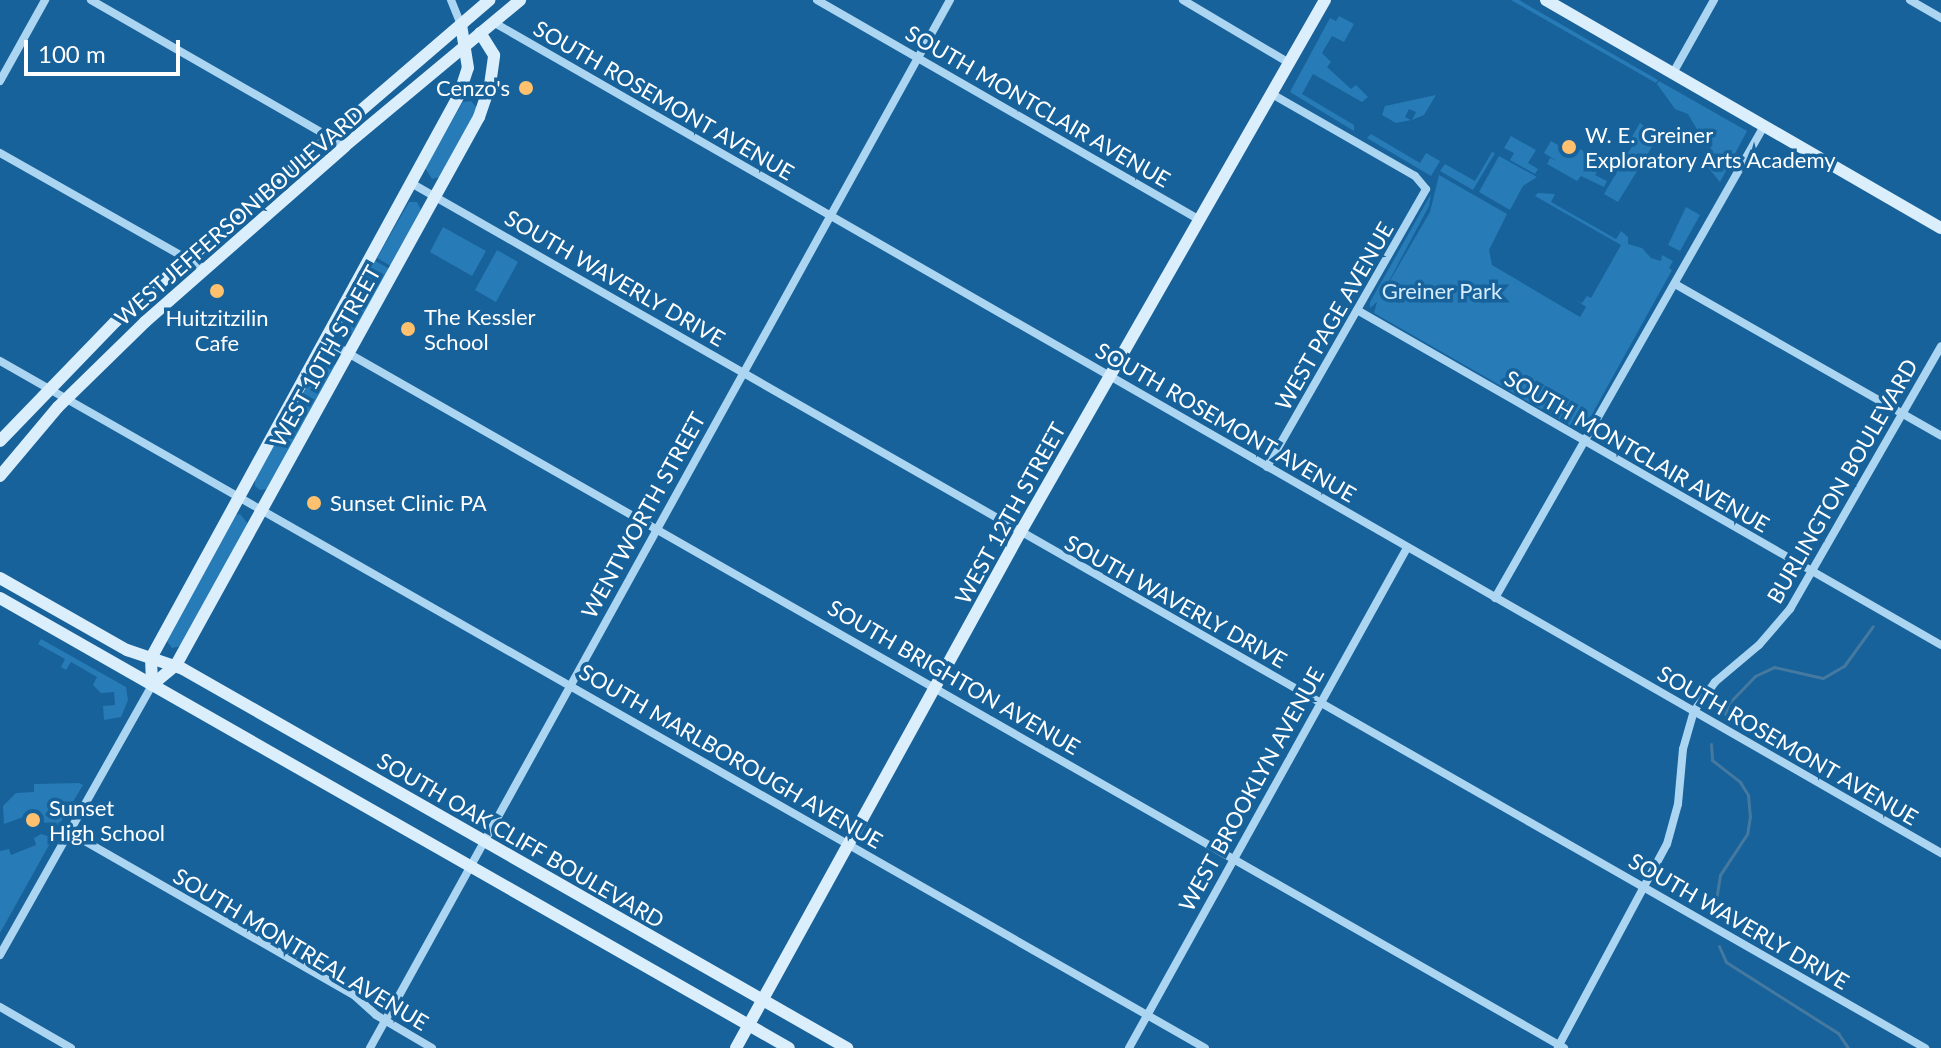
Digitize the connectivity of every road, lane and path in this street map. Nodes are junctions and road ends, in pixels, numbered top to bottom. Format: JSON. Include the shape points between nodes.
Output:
{"nodes":[{"id":1,"x":45,"y":0,"type":"edge"},
{"id":2,"x":91,"y":0,"type":"edge"},
{"id":3,"x":451,"y":0,"type":"edge"},
{"id":4,"x":490,"y":0,"type":"edge"},
{"id":5,"x":520,"y":0,"type":"edge"},
{"id":6,"x":817,"y":0,"type":"edge"},
{"id":7,"x":950,"y":0,"type":"edge"},
{"id":8,"x":1183,"y":0,"type":"edge"},
{"id":9,"x":1325,"y":0,"type":"edge"},
{"id":10,"x":1546,"y":0,"type":"edge"},
{"id":11,"x":1714,"y":0,"type":"edge"},
{"id":12,"x":1910,"y":0,"type":"edge"},
{"id":13,"x":1941,"y":18,"type":"edge"},
{"id":14,"x":493,"y":22,"type":"junction"},
{"id":15,"x":461,"y":25,"type":"junction"},
{"id":16,"x":480,"y":33,"type":"junction"},
{"id":17,"x":465,"y":47,"type":"junction"},
{"id":18,"x":917,"y":58,"type":"junction"},
{"id":19,"x":1289,"y":63,"type":"junction"},
{"id":20,"x":1673,"y":73,"type":"junction"},
{"id":21,"x":0,"y":81,"type":"edge"},
{"id":22,"x":1272,"y":94,"type":"junction"},
{"id":23,"x":1764,"y":126,"type":"junction"},
{"id":24,"x":329,"y":136,"type":"junction"},
{"id":25,"x":345,"y":146,"type":"junction"},
{"id":26,"x":0,"y":153,"type":"edge"},
{"id":27,"x":411,"y":183,"type":"junction"},
{"id":28,"x":435,"y":196,"type":"junction"},
{"id":29,"x":829,"y":216,"type":"junction"},
{"id":30,"x":1200,"y":220,"type":"junction"},
{"id":31,"x":1941,"y":228,"type":"edge"},
{"id":32,"x":186,"y":259,"type":"junction"},
{"id":33,"x":205,"y":269,"type":"junction"},
{"id":34,"x":1675,"y":284,"type":"junction"},
{"id":35,"x":1357,"y":310,"type":"junction"},
{"id":36,"x":325,"y":340,"type":"junction"},
{"id":37,"x":1941,"y":346,"type":"edge"},
{"id":38,"x":349,"y":353,"type":"junction"},
{"id":39,"x":0,"y":361,"type":"edge"},
{"id":40,"x":742,"y":372,"type":"junction"},
{"id":41,"x":1110,"y":376,"type":"junction"},
{"id":42,"x":49,"y":389,"type":"junction"},
{"id":43,"x":67,"y":399,"type":"junction"},
{"id":44,"x":1902,"y":414,"type":"junction"},
{"id":45,"x":1941,"y":436,"type":"edge"},
{"id":46,"x":0,"y":441,"type":"edge"},
{"id":47,"x":1584,"y":442,"type":"junction"},
{"id":48,"x":1267,"y":467,"type":"junction"},
{"id":49,"x":0,"y":476,"type":"edge"},
{"id":50,"x":239,"y":496,"type":"junction"},
{"id":51,"x":263,"y":509,"type":"junction"},
{"id":52,"x":656,"y":528,"type":"junction"},
{"id":53,"x":1020,"y":533,"type":"junction"},
{"id":54,"x":1407,"y":548,"type":"junction"},
{"id":55,"x":1812,"y":571,"type":"junction"},
{"id":56,"x":0,"y":578,"type":"edge"},
{"id":57,"x":0,"y":598,"type":"edge"},
{"id":58,"x":1495,"y":598,"type":"junction"},
{"id":59,"x":1941,"y":645,"type":"edge"},
{"id":60,"x":151,"y":658,"type":"junction"},
{"id":61,"x":176,"y":665,"type":"junction"},
{"id":62,"x":152,"y":685,"type":"junction"},
{"id":63,"x":570,"y":685,"type":"junction"},
{"id":64,"x":936,"y":687,"type":"junction"},
{"id":65,"x":1320,"y":702,"type":"junction"},
{"id":66,"x":1694,"y":711,"type":"junction"},
{"id":67,"x":69,"y":832,"type":"junction"},
{"id":68,"x":483,"y":842,"type":"junction"},
{"id":69,"x":850,"y":844,"type":"junction"},
{"id":70,"x":1941,"y":853,"type":"edge"},
{"id":71,"x":1233,"y":858,"type":"junction"},
{"id":72,"x":470,"y":866,"type":"junction"},
{"id":73,"x":1645,"y":889,"type":"junction"},
{"id":74,"x":0,"y":955,"type":"edge"},
{"id":75,"x":762,"y":1000,"type":"junction"},
{"id":76,"x":0,"y":1007,"type":"edge"},
{"id":77,"x":1147,"y":1015,"type":"junction"},
{"id":78,"x":385,"y":1021,"type":"junction"},
{"id":79,"x":748,"y":1025,"type":"junction"},
{"id":80,"x":1560,"y":1047,"type":"edge"},
{"id":81,"x":71,"y":1048,"type":"edge"},
{"id":82,"x":370,"y":1048,"type":"edge"},
{"id":83,"x":432,"y":1048,"type":"edge"},
{"id":84,"x":736,"y":1048,"type":"edge"},
{"id":85,"x":789,"y":1048,"type":"edge"},
{"id":86,"x":847,"y":1048,"type":"edge"},
{"id":87,"x":1129,"y":1048,"type":"edge"},
{"id":88,"x":1205,"y":1048,"type":"edge"},
{"id":89,"x":1925,"y":1048,"type":"edge"}],
"edges":[{"from":1,"to":21,"type":"street"},
{"from":2,"to":24,"type":"street"},
{"from":3,"to":15,"type":"street"},
{"from":4,"to":15,"type":"street","name":"WEST JEFFERSON BOULEVARD"},
{"from":5,"to":14,"type":"street","name":"WEST JEFFERSON BOULEVARD"},
{"from":6,"to":18,"type":"street","name":"SOUTH MONTCLAIR AVENUE"},
{"from":7,"to":18,"type":"street","name":"WENTWORTH STREET"},
{"from":8,"to":19,"type":"street"},
{"from":9,"to":19,"type":"street","name":"WEST 12TH STREET"},
{"from":10,"to":20,"type":"street"},
{"from":11,"to":20,"type":"street"},
{"from":12,"to":13,"type":"street"},
{"from":14,"to":16,"type":"street","name":"WEST JEFFERSON BOULEVARD"},
{"from":14,"to":29,"type":"street","name":"SOUTH ROSEMONT AVENUE"},
{"from":15,"to":17,"type":"street","name":"WEST 10TH STREET"},
{"from":15,"to":24,"type":"street","name":"WEST JEFFERSON BOULEVARD"},
{"from":16,"to":17,"type":"street","name":"WEST JEFFERSON BOULEVARD"},
{"from":16,"to":28,"type":"street","name":"WEST 10TH STREET","via":[[494,55],[490,85],[479,117]]},
{"from":17,"to":25,"type":"street","name":"WEST JEFFERSON BOULEVARD"},
{"from":17,"to":27,"type":"street","name":"WEST 10TH STREET","via":[[466,78]]},
{"from":18,"to":29,"type":"street","name":"WENTWORTH STREET"},
{"from":18,"to":30,"type":"street","name":"SOUTH MONTCLAIR AVENUE"},
{"from":19,"to":22,"type":"street","name":"WEST 12TH STREET"},
{"from":20,"to":23,"type":"street"},
{"from":22,"to":30,"type":"street","name":"WEST 12TH STREET"},
{"from":22,"to":35,"type":"street","name":"WEST PAGE AVENUE","via":[[1424,182],[1423,199]]},
{"from":23,"to":31,"type":"street"},
{"from":23,"to":34,"type":"street"},
{"from":24,"to":25,"type":"street"},
{"from":24,"to":32,"type":"street","name":"WEST JEFFERSON BOULEVARD"},
{"from":25,"to":33,"type":"street","name":"WEST JEFFERSON BOULEVARD"},
{"from":26,"to":32,"type":"street"},
{"from":27,"to":28,"type":"street","name":"SOUTH WAVERLY DRIVE"},
{"from":27,"to":36,"type":"street","name":"WEST 10TH STREET"},
{"from":28,"to":38,"type":"street","name":"WEST 10TH STREET"},
{"from":28,"to":40,"type":"street","name":"SOUTH WAVERLY DRIVE"},
{"from":29,"to":40,"type":"street","name":"WENTWORTH STREET"},
{"from":29,"to":41,"type":"street","name":"SOUTH ROSEMONT AVENUE"},
{"from":30,"to":41,"type":"street","name":"WEST 12TH STREET"},
{"from":32,"to":33,"type":"street"},
{"from":32,"to":42,"type":"street","name":"WEST JEFFERSON BOULEVARD"},
{"from":33,"to":43,"type":"street","name":"WEST JEFFERSON BOULEVARD"},
{"from":34,"to":44,"type":"street"},
{"from":34,"to":47,"type":"street"},
{"from":35,"to":47,"type":"street","name":"SOUTH MONTCLAIR AVENUE"},
{"from":35,"to":48,"type":"street","name":"WEST PAGE AVENUE"},
{"from":36,"to":38,"type":"street","name":"SOUTH BRIGHTON AVENUE"},
{"from":36,"to":50,"type":"street","name":"WEST 10TH STREET"},
{"from":37,"to":44,"type":"street","name":"BURLINGTON BOULEVARD"},
{"from":38,"to":51,"type":"street","name":"WEST 10TH STREET"},
{"from":38,"to":52,"type":"street","name":"SOUTH BRIGHTON AVENUE"},
{"from":39,"to":42,"type":"street","name":"SOUTH MARLBOROUGH AVENUE"},
{"from":40,"to":52,"type":"street","name":"WENTWORTH STREET"},
{"from":40,"to":53,"type":"street","name":"SOUTH WAVERLY DRIVE"},
{"from":41,"to":48,"type":"street","name":"SOUTH ROSEMONT AVENUE"},
{"from":41,"to":53,"type":"street","name":"WEST 12TH STREET"},
{"from":42,"to":43,"type":"street","name":"SOUTH MARLBOROUGH AVENUE"},
{"from":42,"to":46,"type":"street","name":"WEST JEFFERSON BOULEVARD"},
{"from":43,"to":49,"type":"street","name":"WEST JEFFERSON BOULEVARD"},
{"from":43,"to":50,"type":"street","name":"SOUTH MARLBOROUGH AVENUE"},
{"from":44,"to":45,"type":"street"},
{"from":44,"to":55,"type":"street","name":"BURLINGTON BOULEVARD"},
{"from":47,"to":55,"type":"street","name":"SOUTH MONTCLAIR AVENUE"},
{"from":47,"to":58,"type":"street"},
{"from":48,"to":54,"type":"street","name":"SOUTH ROSEMONT AVENUE"},
{"from":50,"to":51,"type":"street","name":"SOUTH MARLBOROUGH AVENUE"},
{"from":50,"to":60,"type":"street","name":"WEST 10TH STREET"},
{"from":51,"to":61,"type":"street","name":"WEST 10TH STREET"},
{"from":51,"to":63,"type":"street","name":"SOUTH MARLBOROUGH AVENUE"},
{"from":52,"to":63,"type":"street","name":"WENTWORTH STREET"},
{"from":52,"to":64,"type":"street","name":"SOUTH BRIGHTON AVENUE"},
{"from":53,"to":64,"type":"street","name":"WEST 12TH STREET"},
{"from":53,"to":65,"type":"street","name":"SOUTH WAVERLY DRIVE"},
{"from":54,"to":58,"type":"street","name":"SOUTH ROSEMONT AVENUE"},
{"from":54,"to":65,"type":"street","name":"WEST BROOKLYN AVENUE"},
{"from":55,"to":59,"type":"street","name":"SOUTH MONTCLAIR AVENUE"},
{"from":55,"to":66,"type":"street","name":"BURLINGTON BOULEVARD","via":[[1776,629],[1715,682]]},
{"from":56,"to":60,"type":"street","name":"SOUTH OAK CLIFF BOULEVARD","via":[[127,650]]},
{"from":57,"to":62,"type":"street"},
{"from":58,"to":66,"type":"street","name":"SOUTH ROSEMONT AVENUE"},
{"from":60,"to":61,"type":"street","name":"SOUTH OAK CLIFF BOULEVARD"},
{"from":60,"to":62,"type":"street"},
{"from":61,"to":62,"type":"street","name":"WEST 10TH STREET"},
{"from":61,"to":68,"type":"street","name":"SOUTH OAK CLIFF BOULEVARD"},
{"from":62,"to":67,"type":"street","name":"WEST 10TH STREET"},
{"from":62,"to":72,"type":"street"},
{"from":63,"to":68,"type":"street","name":"WENTWORTH STREET"},
{"from":63,"to":69,"type":"street","name":"SOUTH MARLBOROUGH AVENUE"},
{"from":64,"to":69,"type":"street","name":"WEST 12TH STREET"},
{"from":64,"to":71,"type":"street","name":"SOUTH BRIGHTON AVENUE"},
{"from":65,"to":71,"type":"street","name":"WEST BROOKLYN AVENUE"},
{"from":65,"to":73,"type":"street","name":"SOUTH WAVERLY DRIVE"},
{"from":66,"to":70,"type":"street","name":"SOUTH ROSEMONT AVENUE"},
{"from":66,"to":73,"type":"street","name":"BURLINGTON BOULEVARD","via":[[1683,749],[1674,822]]},
{"from":67,"to":74,"type":"street","name":"WEST 10TH STREET"},
{"from":67,"to":78,"type":"street","name":"SOUTH MONTREAL AVENUE","via":[[355,996]]},
{"from":68,"to":72,"type":"street","name":"WENTWORTH STREET"},
{"from":68,"to":75,"type":"street","name":"SOUTH OAK CLIFF BOULEVARD"},
{"from":69,"to":75,"type":"street","name":"WEST 12TH STREET"},
{"from":69,"to":77,"type":"street","name":"SOUTH MARLBOROUGH AVENUE"},
{"from":71,"to":77,"type":"street","name":"WEST BROOKLYN AVENUE"},
{"from":71,"to":80,"type":"street","name":"SOUTH BRIGHTON AVENUE"},
{"from":72,"to":78,"type":"street","name":"WENTWORTH STREET"},
{"from":72,"to":79,"type":"street"},
{"from":73,"to":80,"type":"street","name":"BURLINGTON BOULEVARD"},
{"from":73,"to":89,"type":"street","name":"SOUTH WAVERLY DRIVE"},
{"from":75,"to":79,"type":"street","name":"WEST 12TH STREET"},
{"from":75,"to":86,"type":"street","name":"SOUTH OAK CLIFF BOULEVARD"},
{"from":76,"to":81,"type":"street"},
{"from":77,"to":87,"type":"street","name":"WEST BROOKLYN AVENUE"},
{"from":77,"to":88,"type":"street","name":"SOUTH MARLBOROUGH AVENUE"},
{"from":78,"to":82,"type":"street","name":"WENTWORTH STREET"},
{"from":78,"to":83,"type":"street","name":"SOUTH MONTREAL AVENUE"},
{"from":79,"to":84,"type":"street","name":"WEST 12TH STREET"},
{"from":79,"to":85,"type":"street"}]}
